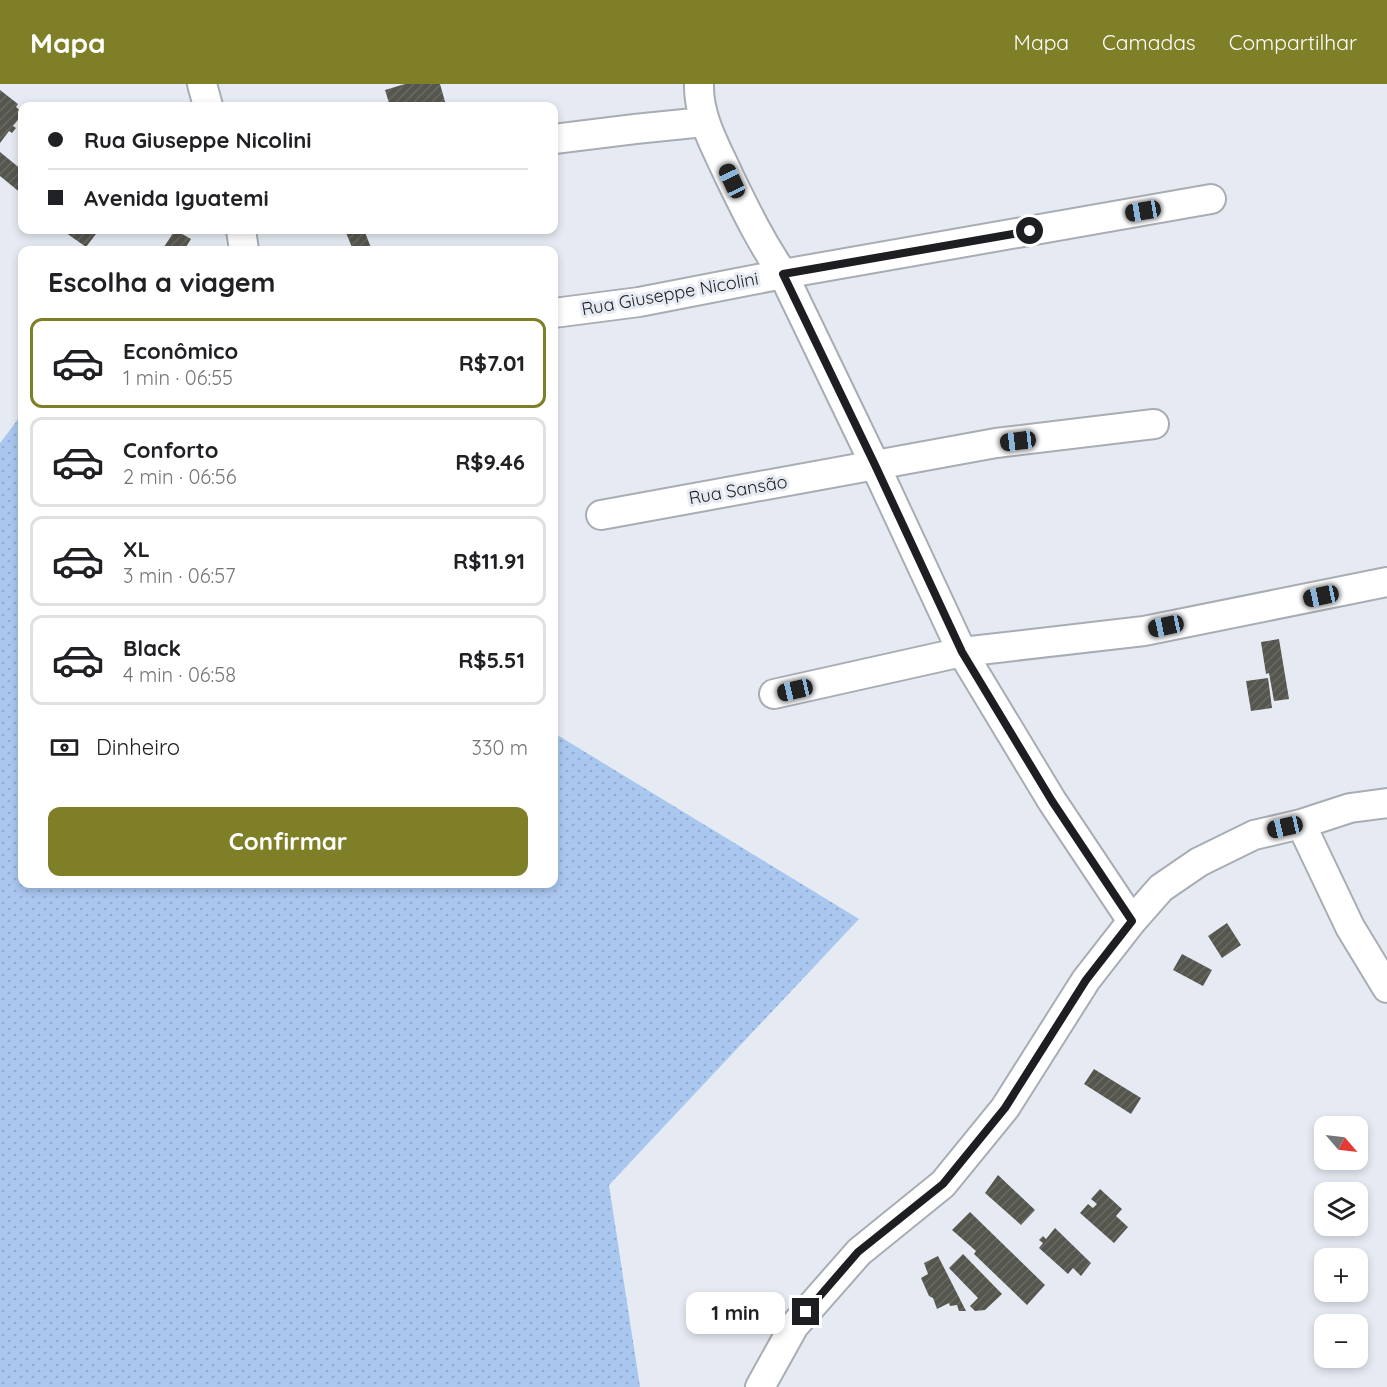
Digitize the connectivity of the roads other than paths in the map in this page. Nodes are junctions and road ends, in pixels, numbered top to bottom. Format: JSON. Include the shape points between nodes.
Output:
{"nodes":[{"id":1,"x":202,"y":84,"type":"edge"},
{"id":2,"x":699,"y":84,"type":"edge"},
{"id":3,"x":207,"y":102,"type":"edge"},
{"id":4,"x":704,"y":122,"type":"junction"},
{"id":5,"x":558,"y":139,"type":"edge"},
{"id":6,"x":1211,"y":199,"type":"dead end"},
{"id":7,"x":783,"y":274,"type":"junction"},
{"id":8,"x":558,"y":312,"type":"edge"},
{"id":9,"x":1154,"y":424,"type":"dead end"},
{"id":10,"x":875,"y":465,"type":"junction"},
{"id":11,"x":601,"y":515,"type":"dead end"},
{"id":12,"x":1387,"y":582,"type":"edge"},
{"id":13,"x":962,"y":652,"type":"junction"},
{"id":14,"x":774,"y":694,"type":"dead end"},
{"id":15,"x":1387,"y":803,"type":"edge"},
{"id":16,"x":1301,"y":824,"type":"junction"},
{"id":17,"x":1132,"y":921,"type":"junction"},
{"id":18,"x":1387,"y":988,"type":"edge"},
{"id":19,"x":760,"y":1387,"type":"edge"}],
"edges":[{"from":1,"to":3,"type":"street"},
{"from":2,"to":4,"type":"street"},
{"from":4,"to":5,"type":"street"},
{"from":4,"to":7,"type":"street","via":[[764,246]]},
{"from":6,"to":7,"type":"street","name":"Rua Giuseppe Nicolini"},
{"from":7,"to":8,"type":"street","name":"Rua Giuseppe Nicolini","via":[[639,302]]},
{"from":7,"to":10,"type":"street"},
{"from":9,"to":10,"type":"street","name":"Rua Sansão","via":[[996,443]]},
{"from":10,"to":11,"type":"street","name":"Rua Sansão"},
{"from":10,"to":13,"type":"street"},
{"from":12,"to":13,"type":"street","via":[[1144,631]]},
{"from":13,"to":14,"type":"street"},
{"from":13,"to":17,"type":"street","via":[[1052,801]]},
{"from":15,"to":16,"type":"street","via":[[1350,808]]},
{"from":16,"to":17,"type":"street","via":[[1254,835],[1199,862],[1161,888]]},
{"from":16,"to":18,"type":"street","via":[[1350,927]]},
{"from":17,"to":19,"type":"street","via":[[1086,980],[1005,1108],[943,1184],[858,1252],[794,1326]]}]}
